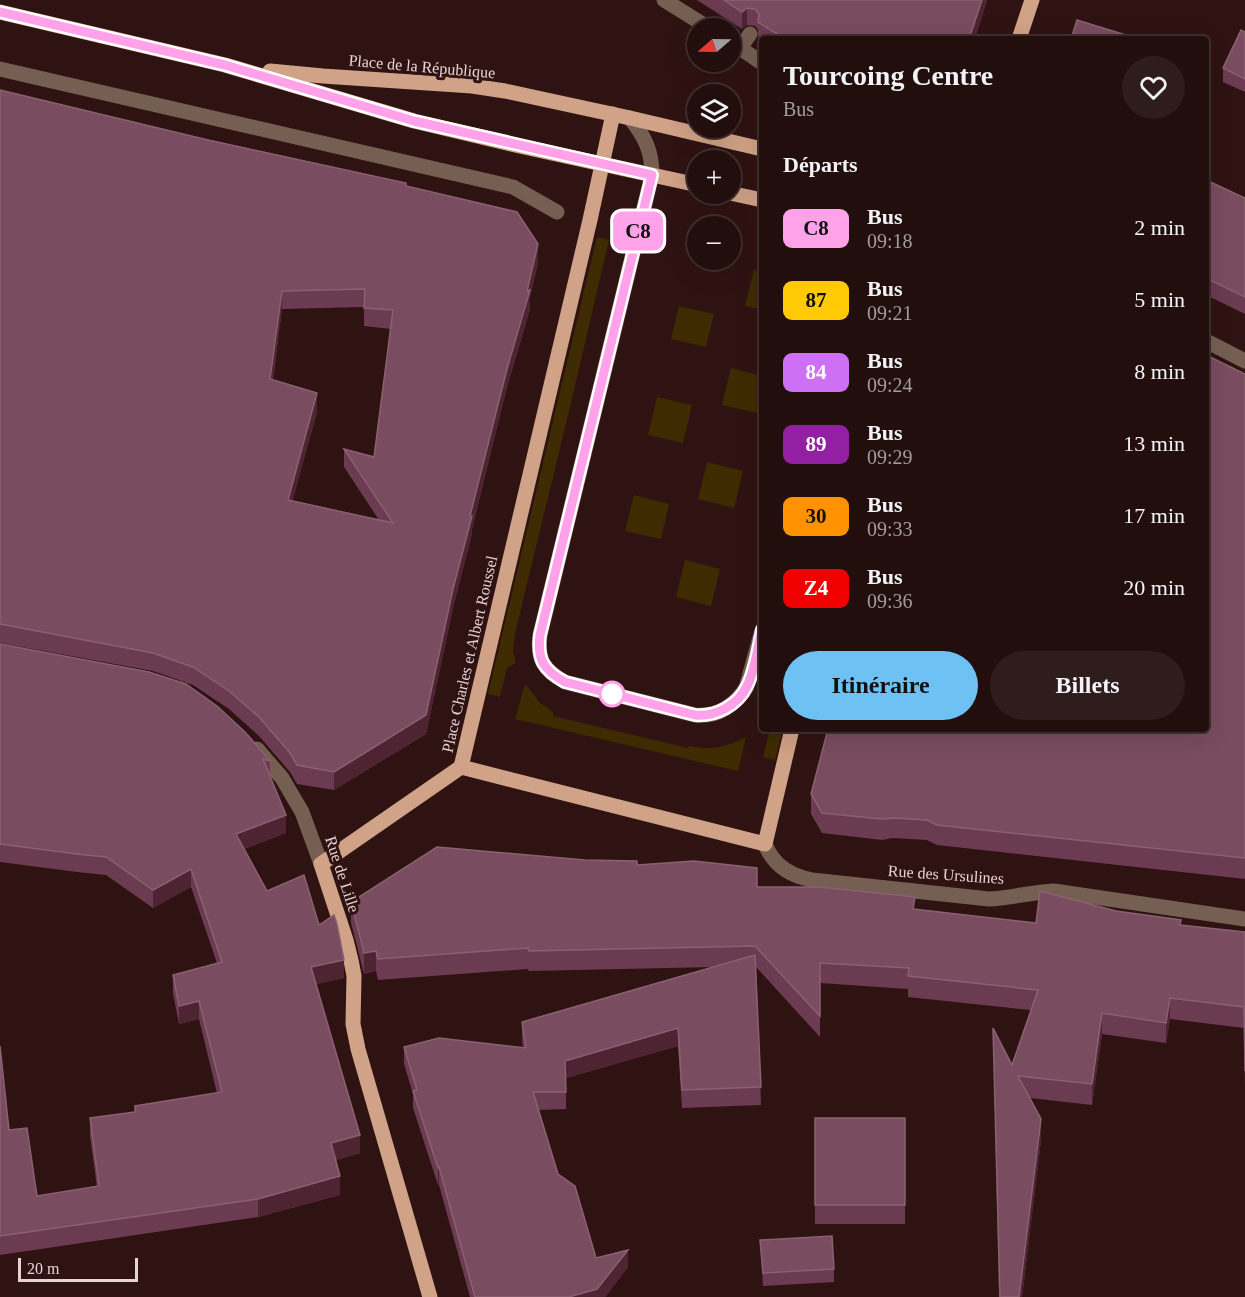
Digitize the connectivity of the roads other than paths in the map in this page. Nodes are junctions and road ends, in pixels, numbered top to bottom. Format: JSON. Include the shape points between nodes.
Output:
{"nodes":[{"id":1,"x":664,"y":0,"type":"edge"},
{"id":2,"x":1032,"y":0,"type":"edge"},
{"id":3,"x":0,"y":12,"type":"edge"},
{"id":4,"x":693,"y":18,"type":"edge"},
{"id":5,"x":750,"y":34,"type":"edge"},
{"id":6,"x":1020,"y":36,"type":"edge"},
{"id":7,"x":741,"y":41,"type":"edge"},
{"id":8,"x":741,"y":49,"type":"edge"},
{"id":9,"x":759,"y":61,"type":"edge"},
{"id":10,"x":225,"y":65,"type":"junction"},
{"id":11,"x":0,"y":69,"type":"edge"},
{"id":12,"x":613,"y":114,"type":"junction"},
{"id":13,"x":630,"y":118,"type":"junction"},
{"id":14,"x":759,"y":148,"type":"edge"},
{"id":15,"x":602,"y":164,"type":"junction"},
{"id":16,"x":652,"y":175,"type":"junction"},
{"id":17,"x":687,"y":183,"type":"edge"},
{"id":18,"x":741,"y":195,"type":"edge"},
{"id":19,"x":759,"y":199,"type":"edge"},
{"id":20,"x":556,"y":212,"type":"dead end"},
{"id":21,"x":1209,"y":343,"type":"edge"},
{"id":22,"x":1245,"y":361,"type":"edge"},
{"id":23,"x":759,"y":642,"type":"edge"},
{"id":24,"x":791,"y":732,"type":"edge"},
{"id":25,"x":244,"y":736,"type":"edge"},
{"id":26,"x":461,"y":767,"type":"junction"},
{"id":27,"x":765,"y":844,"type":"junction"},
{"id":28,"x":321,"y":864,"type":"junction"},
{"id":29,"x":1245,"y":919,"type":"edge"},
{"id":30,"x":430,"y":1297,"type":"edge"}],
"edges":[{"from":1,"to":4,"type":"street"},
{"from":2,"to":6,"type":"main road"},
{"from":3,"to":10,"type":"main road","name":"Place de la République"},
{"from":5,"to":7,"type":"street"},
{"from":8,"to":9,"type":"street"},
{"from":10,"to":12,"type":"main road","name":"Place de la République","via":[[305,75],[472,86]]},
{"from":10,"to":15,"type":"main road","name":"Place de la République","via":[[414,121]]},
{"from":11,"to":20,"type":"street","via":[[513,187]]},
{"from":12,"to":13,"type":"main road"},
{"from":12,"to":15,"type":"main road","name":"Place Charles et Albert Roussel"},
{"from":13,"to":14,"type":"main road"},
{"from":13,"to":16,"type":"street","via":[[645,138]]},
{"from":15,"to":16,"type":"main road"},
{"from":15,"to":26,"type":"main road","name":"Place Charles et Albert Roussel"},
{"from":16,"to":17,"type":"main road"},
{"from":16,"to":23,"type":"street","via":[[540,635],[540,655],[548,671],[565,682],[704,716],[720,712],[742,695]]},
{"from":18,"to":19,"type":"main road"},
{"from":21,"to":22,"type":"street"},
{"from":24,"to":27,"type":"main road"},
{"from":25,"to":28,"type":"street","name":"Rue de Lille","via":[[282,778],[302,812]]},
{"from":26,"to":27,"type":"main road","name":"Place Charles et Albert Roussel"},
{"from":26,"to":28,"type":"main road"},
{"from":27,"to":29,"type":"street","name":"Rue des Ursulines","via":[[784,870],[812,880],[989,898],[1063,892]]},
{"from":28,"to":30,"type":"main road","name":"Rue de Lille","via":[[351,960],[353,1024],[358,1049]]}]}
